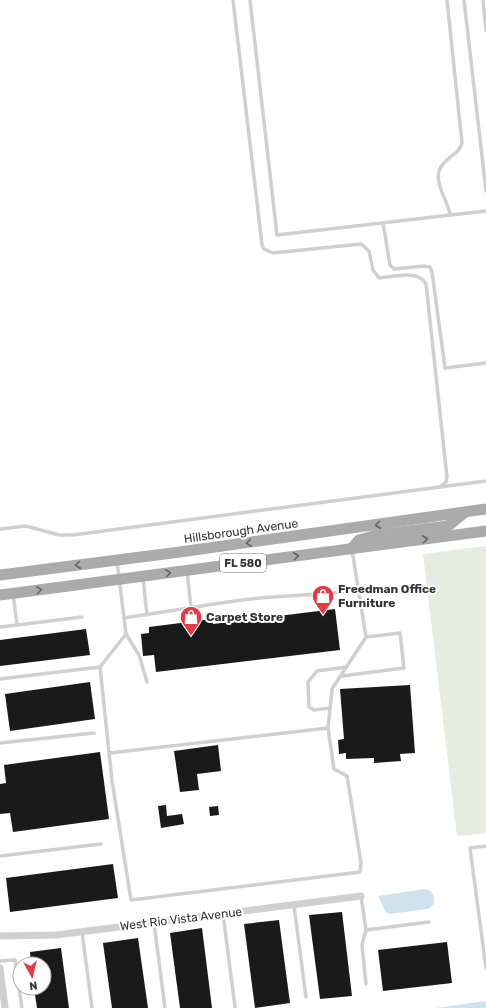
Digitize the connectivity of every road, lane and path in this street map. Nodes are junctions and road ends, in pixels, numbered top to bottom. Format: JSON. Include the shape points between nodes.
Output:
{"nodes":[{"id":1,"x":233,"y":0,"type":"edge"},
{"id":2,"x":250,"y":0,"type":"edge"},
{"id":3,"x":447,"y":0,"type":"edge"},
{"id":4,"x":464,"y":0,"type":"edge"},
{"id":5,"x":483,"y":0,"type":"edge"},
{"id":6,"x":486,"y":30,"type":"edge"},
{"id":7,"x":486,"y":192,"type":"edge"},
{"id":8,"x":486,"y":211,"type":"edge"},
{"id":9,"x":450,"y":215,"type":"junction"},
{"id":10,"x":383,"y":223,"type":"junction"},
{"id":11,"x":486,"y":362,"type":"edge"},
{"id":12,"x":486,"y":481,"type":"edge"},
{"id":13,"x":440,"y":487,"type":"junction"},
{"id":14,"x":486,"y":509,"type":"edge"},
{"id":15,"x":464,"y":512,"type":"junction"},
{"id":16,"x":0,"y":529,"type":"edge"},
{"id":17,"x":486,"y":531,"type":"edge"},
{"id":18,"x":352,"y":548,"type":"junction"},
{"id":19,"x":117,"y":560,"type":"junction"},
{"id":20,"x":187,"y":570,"type":"junction"},
{"id":21,"x":0,"y":575,"type":"edge"},
{"id":22,"x":143,"y":576,"type":"junction"},
{"id":23,"x":119,"y":579,"type":"junction"},
{"id":24,"x":359,"y":590,"type":"junction"},
{"id":25,"x":13,"y":593,"type":"junction"},
{"id":26,"x":0,"y":595,"type":"edge"},
{"id":27,"x":191,"y":608,"type":"junction"},
{"id":28,"x":147,"y":615,"type":"junction"},
{"id":29,"x":82,"y":617,"type":"dead end"},
{"id":30,"x":124,"y":618,"type":"junction"},
{"id":31,"x":17,"y":625,"type":"junction"},
{"id":32,"x":0,"y":627,"type":"edge"},
{"id":33,"x":126,"y":634,"type":"junction"},
{"id":34,"x":366,"y":637,"type":"junction"},
{"id":35,"x":347,"y":667,"type":"junction"},
{"id":36,"x":100,"y":668,"type":"junction"},
{"id":37,"x":342,"y":676,"type":"junction"},
{"id":38,"x":0,"y":679,"type":"edge"},
{"id":39,"x":147,"y":682,"type":"dead end"},
{"id":40,"x":330,"y":708,"type":"junction"},
{"id":41,"x":328,"y":728,"type":"junction"},
{"id":42,"x":94,"y":733,"type":"dead end"},
{"id":43,"x":0,"y":743,"type":"edge"},
{"id":44,"x":110,"y":753,"type":"junction"},
{"id":45,"x":101,"y":844,"type":"dead end"},
{"id":46,"x":486,"y":846,"type":"edge"},
{"id":47,"x":0,"y":856,"type":"edge"},
{"id":48,"x":361,"y":896,"type":"joint"},
{"id":49,"x":294,"y":906,"type":"junction"},
{"id":50,"x":223,"y":914,"type":"junction"},
{"id":51,"x":429,"y":922,"type":"dead end"},
{"id":52,"x":154,"y":923,"type":"junction"},
{"id":53,"x":366,"y":930,"type":"junction"},
{"id":54,"x":82,"y":932,"type":"junction"},
{"id":55,"x":0,"y":936,"type":"edge"},
{"id":56,"x":484,"y":946,"type":"edge"},
{"id":57,"x":0,"y":962,"type":"edge"},
{"id":58,"x":0,"y":968,"type":"edge"},
{"id":59,"x":486,"y":968,"type":"edge"},
{"id":60,"x":366,"y":984,"type":"dead end"},
{"id":61,"x":1,"y":987,"type":"edge"},
{"id":62,"x":306,"y":997,"type":"dead end"},
{"id":63,"x":235,"y":1007,"type":"dead end"},
{"id":64,"x":5,"y":1008,"type":"edge"},
{"id":65,"x":22,"y":1008,"type":"edge"},
{"id":66,"x":92,"y":1008,"type":"edge"},
{"id":67,"x":165,"y":1008,"type":"edge"}],
"edges":[{"from":1,"to":13,"type":"lane","via":[[264,249],[273,252],[362,244],[370,251],[373,270],[379,278],[412,275],[424,279],[447,477],[446,482]]},
{"from":2,"to":10,"type":"lane","via":[[277,235]]},
{"from":3,"to":9,"type":"lane","via":[[462,143],[460,149],[442,164],[440,170],[440,188]]},
{"from":4,"to":7,"type":"lane"},
{"from":5,"to":6,"type":"lane"},
{"from":8,"to":9,"type":"lane"},
{"from":9,"to":10,"type":"lane"},
{"from":10,"to":11,"type":"lane","via":[[390,265],[394,269],[430,267],[445,368]]},
{"from":12,"to":13,"type":"lane"},
{"from":13,"to":16,"type":"lane","via":[[73,535],[26,526]]},
{"from":14,"to":15,"type":"main road","name":"Hillsborough Avenue","number":"FL 580"},
{"from":15,"to":18,"type":"main road","via":[[448,526],[377,535],[359,540]]},
{"from":15,"to":19,"type":"main road","name":"Hillsborough Avenue","number":"FL 580","one_way":true},
{"from":18,"to":17,"type":"main road","number":"FL 580","one_way":true},
{"from":20,"to":18,"type":"main road","number":"FL 580","one_way":true},
{"from":18,"to":24,"type":"lane"},
{"from":19,"to":21,"type":"main road","name":"Hillsborough Avenue","number":"FL 580","one_way":true},
{"from":19,"to":23,"type":"lane"},
{"from":22,"to":20,"type":"main road","number":"FL 580","one_way":true},
{"from":20,"to":27,"type":"lane"},
{"from":22,"to":23,"type":"main road","number":"FL 580"},
{"from":22,"to":28,"type":"lane"},
{"from":25,"to":23,"type":"main road","number":"FL 580","one_way":true},
{"from":23,"to":30,"type":"lane"},
{"from":24,"to":27,"type":"lane","via":[[253,599]]},
{"from":24,"to":34,"type":"lane"},
{"from":25,"to":26,"type":"main road","number":"FL 580"},
{"from":25,"to":31,"type":"lane"},
{"from":27,"to":28,"type":"lane"},
{"from":28,"to":30,"type":"lane"},
{"from":29,"to":31,"type":"lane"},
{"from":30,"to":33,"type":"lane"},
{"from":31,"to":32,"type":"lane"},
{"from":33,"to":36,"type":"lane"},
{"from":33,"to":39,"type":"lane","via":[[139,656]]},
{"from":34,"to":35,"type":"lane"},
{"from":34,"to":37,"type":"lane","via":[[400,633],[404,668]]},
{"from":35,"to":37,"type":"lane"},
{"from":35,"to":40,"type":"lane","via":[[317,671],[308,682],[309,707],[314,710]]},
{"from":36,"to":38,"type":"lane"},
{"from":36,"to":44,"type":"lane"},
{"from":37,"to":40,"type":"lane","via":[[332,689]]},
{"from":40,"to":41,"type":"lane"},
{"from":41,"to":44,"type":"lane"},
{"from":41,"to":44,"type":"lane","via":[[334,769],[348,776],[361,863],[360,872],[131,900]]},
{"from":42,"to":43,"type":"lane"},
{"from":45,"to":47,"type":"lane"},
{"from":46,"to":56,"type":"lane","via":[[470,848]]},
{"from":48,"to":49,"type":"street","name":"West Rio Vista Avenue"},
{"from":48,"to":53,"type":"lane"},
{"from":49,"to":50,"type":"street","name":"West Rio Vista Avenue"},
{"from":49,"to":62,"type":"lane"},
{"from":50,"to":52,"type":"street","name":"West Rio Vista Avenue"},
{"from":50,"to":63,"type":"lane"},
{"from":51,"to":53,"type":"lane"},
{"from":52,"to":54,"type":"street","name":"West Rio Vista Avenue"},
{"from":52,"to":67,"type":"lane"},
{"from":53,"to":60,"type":"lane","via":[[362,946]]},
{"from":54,"to":55,"type":"street","name":"West Rio Vista Avenue"},
{"from":54,"to":66,"type":"lane"},
{"from":56,"to":59,"type":"lane"},
{"from":57,"to":65,"type":"lane","via":[[15,960]]},
{"from":58,"to":61,"type":"street"},
{"from":61,"to":64,"type":"street"}]}
